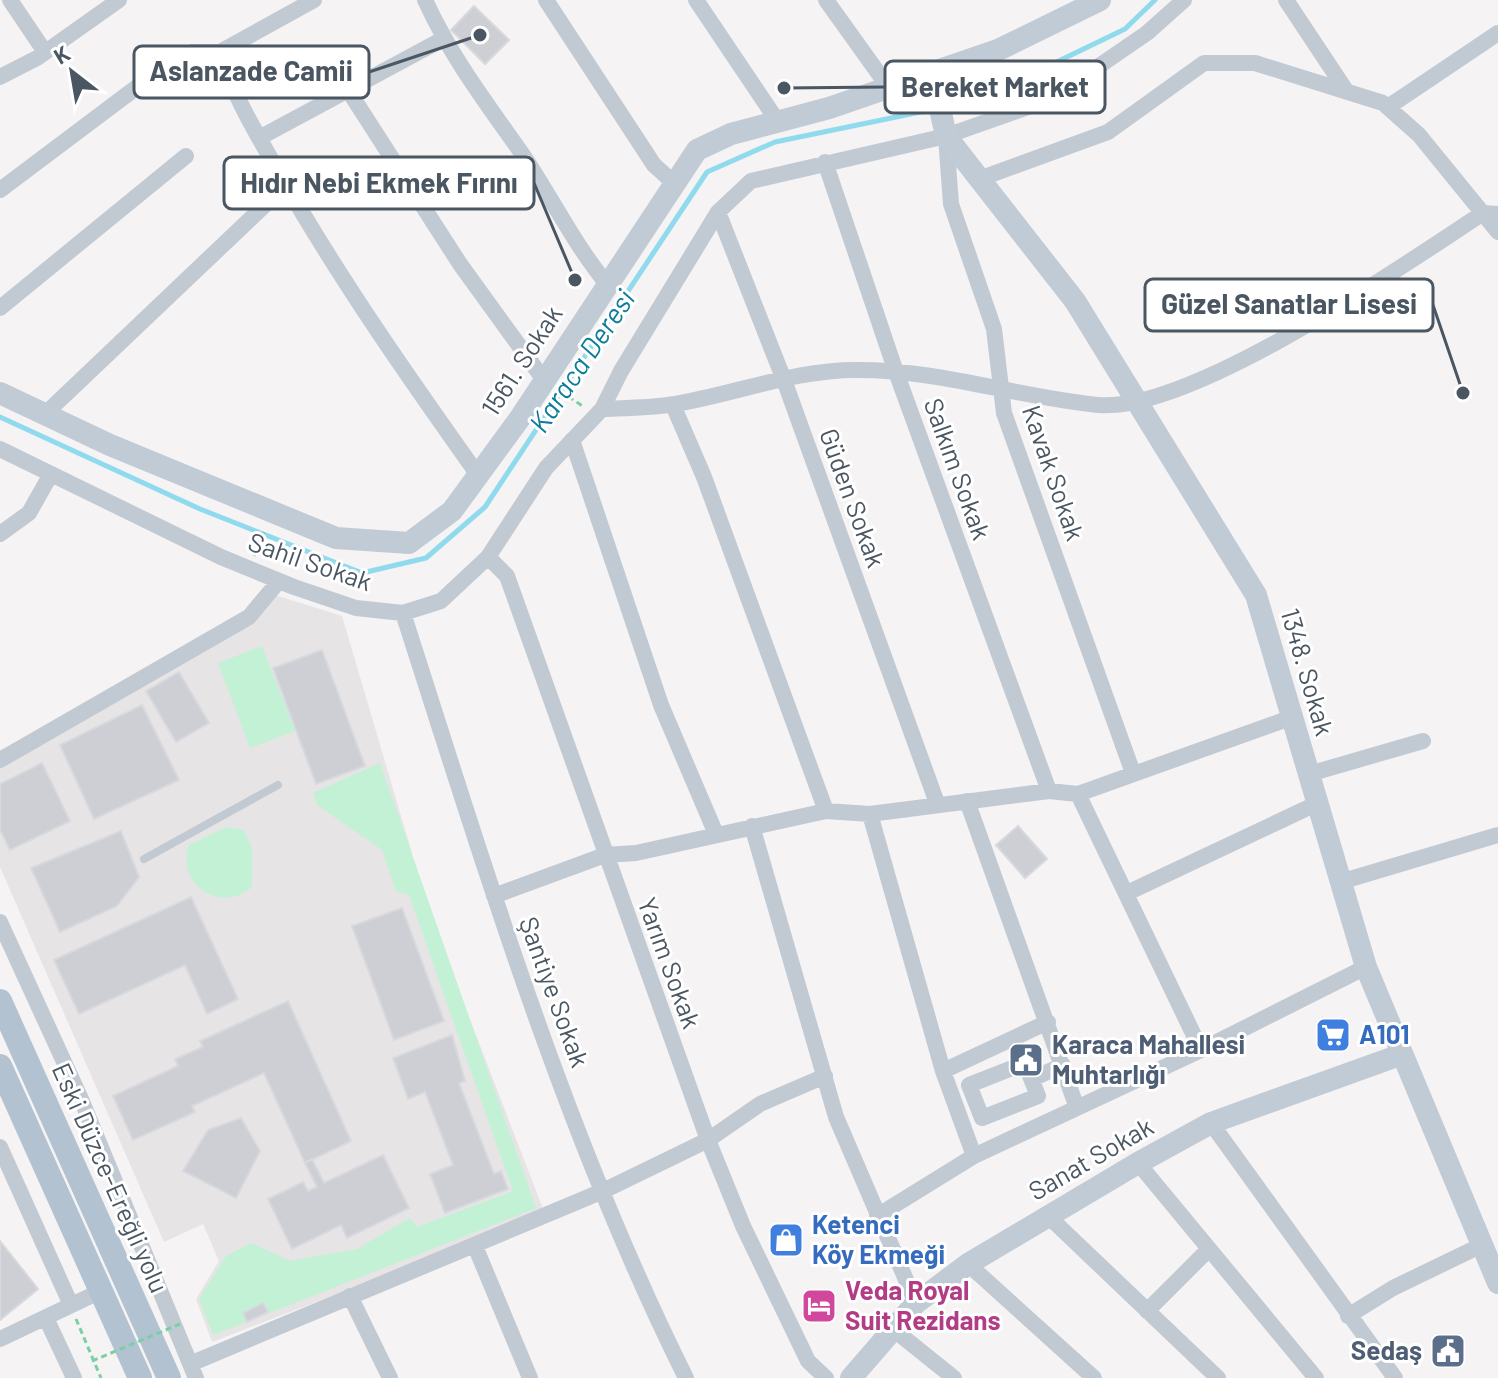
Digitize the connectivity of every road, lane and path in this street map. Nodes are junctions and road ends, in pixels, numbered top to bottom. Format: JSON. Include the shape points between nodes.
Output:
{"nodes":[{"id":1,"x":10,"y":0,"type":"edge"},
{"id":2,"x":119,"y":0,"type":"edge"},
{"id":3,"x":425,"y":0,"type":"edge"},
{"id":4,"x":546,"y":0,"type":"edge"},
{"id":5,"x":696,"y":0,"type":"edge"},
{"id":6,"x":827,"y":0,"type":"edge"},
{"id":7,"x":1098,"y":0,"type":"edge"},
{"id":8,"x":1184,"y":0,"type":"edge"},
{"id":9,"x":1286,"y":0,"type":"edge"},
{"id":10,"x":303,"y":3,"type":"edge"},
{"id":11,"x":1498,"y":33,"type":"edge"},
{"id":12,"x":443,"y":39,"type":"junction"},
{"id":13,"x":45,"y":52,"type":"junction"},
{"id":14,"x":220,"y":52,"type":"junction"},
{"id":15,"x":932,"y":72,"type":"junction"},
{"id":16,"x":0,"y":77,"type":"edge"},
{"id":17,"x":889,"y":88,"type":"junction"},
{"id":18,"x":348,"y":90,"type":"junction"},
{"id":19,"x":1347,"y":92,"type":"junction"},
{"id":20,"x":1388,"y":107,"type":"junction"},
{"id":21,"x":778,"y":122,"type":"junction"},
{"id":22,"x":946,"y":136,"type":"junction"},
{"id":23,"x":259,"y":138,"type":"junction"},
{"id":24,"x":186,"y":156,"type":"dead end"},
{"id":25,"x":825,"y":162,"type":"junction"},
{"id":26,"x":979,"y":179,"type":"junction"},
{"id":27,"x":674,"y":183,"type":"junction"},
{"id":28,"x":286,"y":185,"type":"junction"},
{"id":29,"x":0,"y":190,"type":"edge"},
{"id":30,"x":718,"y":212,"type":"junction"},
{"id":31,"x":1491,"y":213,"type":"edge"},
{"id":32,"x":1498,"y":232,"type":"edge"},
{"id":33,"x":607,"y":284,"type":"junction"},
{"id":34,"x":0,"y":308,"type":"edge"},
{"id":35,"x":896,"y":372,"type":"junction"},
{"id":36,"x":544,"y":380,"type":"junction"},
{"id":37,"x":784,"y":380,"type":"junction"},
{"id":38,"x":1002,"y":387,"type":"junction"},
{"id":39,"x":0,"y":393,"type":"edge"},
{"id":40,"x":1136,"y":400,"type":"junction"},
{"id":41,"x":673,"y":405,"type":"junction"},
{"id":42,"x":599,"y":412,"type":"junction"},
{"id":43,"x":45,"y":414,"type":"junction"},
{"id":44,"x":572,"y":440,"type":"junction"},
{"id":45,"x":0,"y":449,"type":"edge"},
{"id":46,"x":51,"y":474,"type":"junction"},
{"id":47,"x":478,"y":475,"type":"junction"},
{"id":48,"x":273,"y":512,"type":"junction"},
{"id":49,"x":0,"y":534,"type":"edge"},
{"id":50,"x":488,"y":557,"type":"junction"},
{"id":51,"x":249,"y":568,"type":"junction"},
{"id":52,"x":279,"y":581,"type":"junction"},
{"id":53,"x":403,"y":613,"type":"junction"},
{"id":54,"x":1290,"y":718,"type":"junction"},
{"id":55,"x":1423,"y":741,"type":"dead end"},
{"id":56,"x":0,"y":760,"type":"edge"},
{"id":57,"x":1133,"y":773,"type":"junction"},
{"id":58,"x":1309,"y":774,"type":"junction"},
{"id":59,"x":278,"y":785,"type":"dead end"},
{"id":60,"x":1049,"y":791,"type":"junction"},
{"id":61,"x":1078,"y":794,"type":"junction"},
{"id":62,"x":967,"y":801,"type":"junction"},
{"id":63,"x":937,"y":803,"type":"junction"},
{"id":64,"x":1316,"y":804,"type":"junction"},
{"id":65,"x":826,"y":811,"type":"junction"},
{"id":66,"x":870,"y":814,"type":"junction"},
{"id":67,"x":752,"y":826,"type":"junction"},
{"id":68,"x":716,"y":834,"type":"junction"},
{"id":69,"x":1498,"y":835,"type":"edge"},
{"id":70,"x":605,"y":855,"type":"junction"},
{"id":71,"x":144,"y":859,"type":"dead end"},
{"id":72,"x":1340,"y":882,"type":"junction"},
{"id":73,"x":1127,"y":893,"type":"junction"},
{"id":74,"x":494,"y":896,"type":"junction"},
{"id":75,"x":0,"y":922,"type":"edge"},
{"id":76,"x":1366,"y":967,"type":"junction"},
{"id":77,"x":0,"y":1001,"type":"edge"},
{"id":78,"x":1048,"y":1022,"type":"junction"},
{"id":79,"x":993,"y":1048,"type":"junction"},
{"id":80,"x":1201,"y":1050,"type":"junction"},
{"id":81,"x":1400,"y":1055,"type":"junction"},
{"id":82,"x":1063,"y":1065,"type":"junction"},
{"id":83,"x":0,"y":1066,"type":"edge"},
{"id":84,"x":943,"y":1071,"type":"junction"},
{"id":85,"x":1001,"y":1072,"type":"junction"},
{"id":86,"x":825,"y":1076,"type":"junction"},
{"id":87,"x":1032,"y":1079,"type":"junction"},
{"id":88,"x":975,"y":1100,"type":"junction"},
{"id":89,"x":1012,"y":1106,"type":"junction"},
{"id":90,"x":956,"y":1107,"type":"junction"},
{"id":91,"x":1077,"y":1108,"type":"junction"},
{"id":92,"x":1211,"y":1123,"type":"junction"},
{"id":93,"x":1022,"y":1134,"type":"junction"},
{"id":94,"x":708,"y":1140,"type":"junction"},
{"id":95,"x":0,"y":1147,"type":"edge"},
{"id":96,"x":974,"y":1156,"type":"junction"},
{"id":97,"x":1138,"y":1163,"type":"junction"},
{"id":98,"x":603,"y":1191,"type":"junction"},
{"id":99,"x":877,"y":1216,"type":"junction"},
{"id":100,"x":1048,"y":1216,"type":"junction"},
{"id":101,"x":1482,"y":1245,"type":"junction"},
{"id":102,"x":475,"y":1246,"type":"junction"},
{"id":103,"x":1209,"y":1249,"type":"junction"},
{"id":104,"x":968,"y":1264,"type":"junction"},
{"id":105,"x":150,"y":1268,"type":"junction"},
{"id":106,"x":1497,"y":1278,"type":"edge"},
{"id":107,"x":126,"y":1282,"type":"junction"},
{"id":108,"x":101,"y":1291,"type":"junction"},
{"id":109,"x":350,"y":1296,"type":"junction"},
{"id":110,"x":916,"y":1303,"type":"junction"},
{"id":111,"x":71,"y":1305,"type":"junction"},
{"id":112,"x":1147,"y":1311,"type":"junction"},
{"id":113,"x":1348,"y":1316,"type":"junction"},
{"id":114,"x":46,"y":1318,"type":"junction"},
{"id":115,"x":180,"y":1324,"type":"dead end"},
{"id":116,"x":893,"y":1329,"type":"junction"},
{"id":117,"x":81,"y":1333,"type":"dead end"},
{"id":118,"x":0,"y":1339,"type":"edge"},
{"id":119,"x":92,"y":1361,"type":"junction"},
{"id":120,"x":193,"y":1371,"type":"edge"},
{"id":121,"x":74,"y":1378,"type":"edge"},
{"id":122,"x":101,"y":1378,"type":"edge"},
{"id":123,"x":140,"y":1378,"type":"edge"},
{"id":124,"x":169,"y":1378,"type":"edge"},
{"id":125,"x":390,"y":1378,"type":"edge"},
{"id":126,"x":530,"y":1378,"type":"edge"},
{"id":127,"x":686,"y":1378,"type":"edge"},
{"id":128,"x":826,"y":1378,"type":"edge"},
{"id":129,"x":851,"y":1378,"type":"edge"},
{"id":130,"x":954,"y":1378,"type":"edge"},
{"id":131,"x":1094,"y":1378,"type":"edge"},
{"id":132,"x":1218,"y":1378,"type":"edge"},
{"id":133,"x":1316,"y":1378,"type":"edge"},
{"id":134,"x":1395,"y":1378,"type":"edge"}],
"edges":[{"from":1,"to":13,"type":"street"},
{"from":2,"to":13,"type":"street"},
{"from":3,"to":12,"type":"street"},
{"from":4,"to":27,"type":"street","via":[[654,165]]},
{"from":5,"to":21,"type":"street"},
{"from":6,"to":17,"type":"street"},
{"from":7,"to":15,"type":"street","name":"1561. Sokak","via":[[998,50]]},
{"from":8,"to":22,"type":"street","name":"Sahil Sokak","via":[[1147,33],[1051,99]]},
{"from":9,"to":19,"type":"street"},
{"from":10,"to":14,"type":"street"},
{"from":11,"to":20,"type":"street"},
{"from":12,"to":18,"type":"street"},
{"from":12,"to":33,"type":"street"},
{"from":13,"to":16,"type":"street"},
{"from":14,"to":23,"type":"street","via":[[231,87]]},
{"from":14,"to":29,"type":"street","via":[[192,52],[161,69]]},
{"from":15,"to":17,"type":"street","name":"1561. Sokak"},
{"from":15,"to":22,"type":"street"},
{"from":17,"to":21,"type":"street","name":"1561. Sokak"},
{"from":18,"to":23,"type":"street"},
{"from":18,"to":36,"type":"street","via":[[460,264]]},
{"from":19,"to":20,"type":"street"},
{"from":19,"to":26,"type":"street","via":[[1255,63],[1204,63],[1108,132]]},
{"from":20,"to":31,"type":"street"},
{"from":21,"to":27,"type":"street","name":"1561. Sokak","via":[[731,134],[697,150]]},
{"from":22,"to":25,"type":"street","name":"Sahil Sokak"},
{"from":22,"to":26,"type":"street","name":"1348. Sokak"},
{"from":22,"to":38,"type":"street","name":"Kavak Sokak","via":[[951,204],[994,329]]},
{"from":23,"to":28,"type":"street"},
{"from":24,"to":34,"type":"street"},
{"from":25,"to":30,"type":"street","name":"Sahil Sokak","via":[[751,181]]},
{"from":25,"to":35,"type":"street","name":"Salkım Sokak"},
{"from":26,"to":40,"type":"street","name":"1348. Sokak","via":[[1075,301]]},
{"from":27,"to":33,"type":"street","name":"1561. Sokak"},
{"from":28,"to":43,"type":"street"},
{"from":28,"to":47,"type":"street","via":[[365,316]]},
{"from":30,"to":37,"type":"street","name":"Güden Sokak"},
{"from":30,"to":42,"type":"street","name":"Sahil Sokak"},
{"from":31,"to":32,"type":"street"},
{"from":31,"to":40,"type":"street","via":[[1216,374]]},
{"from":33,"to":36,"type":"street","name":"1561. Sokak"},
{"from":35,"to":37,"type":"street","via":[[855,369]]},
{"from":35,"to":38,"type":"street"},
{"from":35,"to":60,"type":"street","name":"Salkım Sokak"},
{"from":36,"to":42,"type":"path"},
{"from":36,"to":47,"type":"street","name":"1561. Sokak"},
{"from":37,"to":41,"type":"street"},
{"from":37,"to":63,"type":"street","name":"Güden Sokak"},
{"from":38,"to":40,"type":"street","via":[[1100,405]]},
{"from":38,"to":57,"type":"street","name":"Kavak Sokak","via":[[1004,413]]},
{"from":39,"to":43,"type":"street","name":"1561. Sokak"},
{"from":40,"to":54,"type":"street","name":"1348. Sokak","via":[[1256,595]]},
{"from":41,"to":42,"type":"street"},
{"from":41,"to":65,"type":"street"},
{"from":42,"to":44,"type":"street","name":"Sahil Sokak"},
{"from":43,"to":48,"type":"street","name":"1561. Sokak"},
{"from":44,"to":50,"type":"street","name":"Sahil Sokak","via":[[546,468]]},
{"from":44,"to":68,"type":"street","via":[[661,705]]},
{"from":45,"to":46,"type":"street","name":"Sahil Sokak"},
{"from":46,"to":49,"type":"street","via":[[29,513]]},
{"from":46,"to":51,"type":"street","name":"Sahil Sokak"},
{"from":47,"to":48,"type":"street","name":"1561. Sokak","via":[[452,511],[409,543],[336,538]]},
{"from":48,"to":51,"type":"path"},
{"from":50,"to":53,"type":"street","name":"Sahil Sokak","via":[[441,601]]},
{"from":50,"to":70,"type":"street","name":"Yarım Sokak","via":[[507,576]]},
{"from":51,"to":52,"type":"street","name":"Sahil Sokak"},
{"from":52,"to":53,"type":"street","name":"Sahil Sokak","via":[[356,608]]},
{"from":52,"to":56,"type":"street","via":[[249,617]]},
{"from":53,"to":74,"type":"street","name":"Şantiye Sokak"},
{"from":54,"to":57,"type":"street"},
{"from":54,"to":58,"type":"street","name":"1348. Sokak"},
{"from":55,"to":58,"type":"street"},
{"from":57,"to":61,"type":"street"},
{"from":58,"to":64,"type":"street","name":"1348. Sokak"},
{"from":59,"to":71,"type":"lane"},
{"from":60,"to":61,"type":"street"},
{"from":60,"to":62,"type":"street"},
{"from":61,"to":73,"type":"street"},
{"from":62,"to":63,"type":"street"},
{"from":62,"to":78,"type":"street"},
{"from":63,"to":66,"type":"street"},
{"from":64,"to":72,"type":"street","name":"1348. Sokak"},
{"from":64,"to":73,"type":"street"},
{"from":65,"to":66,"type":"street"},
{"from":65,"to":67,"type":"street"},
{"from":66,"to":84,"type":"street"},
{"from":67,"to":68,"type":"street"},
{"from":67,"to":86,"type":"street"},
{"from":68,"to":70,"type":"street"},
{"from":69,"to":72,"type":"street"},
{"from":70,"to":74,"type":"street"},
{"from":70,"to":94,"type":"street","name":"Yarım Sokak"},
{"from":72,"to":76,"type":"street","name":"1348. Sokak"},
{"from":73,"to":80,"type":"street"},
{"from":74,"to":98,"type":"street","name":"Şantiye Sokak"},
{"from":75,"to":105,"type":"street"},
{"from":76,"to":80,"type":"street"},
{"from":76,"to":81,"type":"street","name":"1348. Sokak"},
{"from":77,"to":107,"type":"main road","name":"Eski Düzce-Ereğli yolu"},
{"from":78,"to":79,"type":"street"},
{"from":78,"to":82,"type":"street"},
{"from":79,"to":84,"type":"street"},
{"from":79,"to":85,"type":"street"},
{"from":80,"to":91,"type":"street"},
{"from":81,"to":92,"type":"street","name":"Sanat Sokak"},
{"from":81,"to":101,"type":"street","name":"1348. Sokak"},
{"from":82,"to":87,"type":"street"},
{"from":82,"to":91,"type":"street"},
{"from":83,"to":108,"type":"main road","name":"Eski Düzce-Ereğli yolu"},
{"from":84,"to":90,"type":"street"},
{"from":85,"to":87,"type":"street","via":[[1025,1063]]},
{"from":85,"to":88,"type":"street","via":[[969,1085]]},
{"from":86,"to":94,"type":"street","via":[[760,1104]]},
{"from":86,"to":99,"type":"street"},
{"from":87,"to":89,"type":"street","via":[[1038,1096]]},
{"from":88,"to":89,"type":"street","via":[[982,1118]]},
{"from":88,"to":90,"type":"street"},
{"from":89,"to":93,"type":"street"},
{"from":90,"to":96,"type":"street"},
{"from":91,"to":93,"type":"street"},
{"from":92,"to":97,"type":"street","name":"Sanat Sokak"},
{"from":92,"to":113,"type":"street"},
{"from":93,"to":96,"type":"street"},
{"from":94,"to":98,"type":"street"},
{"from":94,"to":128,"type":"street","name":"Yarım Sokak","via":[[808,1361]]},
{"from":95,"to":111,"type":"street"},
{"from":96,"to":99,"type":"street"},
{"from":97,"to":100,"type":"street","name":"Sanat Sokak"},
{"from":97,"to":103,"type":"street"},
{"from":98,"to":102,"type":"street"},
{"from":98,"to":127,"type":"street","name":"Şantiye Sokak"},
{"from":99,"to":110,"type":"street"},
{"from":100,"to":104,"type":"street","name":"Sanat Sokak"},
{"from":100,"to":112,"type":"street"},
{"from":101,"to":106,"type":"street","name":"1348. Sokak"},
{"from":101,"to":113,"type":"street"},
{"from":102,"to":109,"type":"street"},
{"from":102,"to":126,"type":"street"},
{"from":103,"to":112,"type":"street"},
{"from":103,"to":133,"type":"street"},
{"from":104,"to":110,"type":"street","name":"Sanat Sokak"},
{"from":104,"to":131,"type":"street"},
{"from":105,"to":107,"type":"street"},
{"from":105,"to":120,"type":"street"},
{"from":107,"to":124,"type":"main road","name":"Eski Düzce-Ereğli yolu"},
{"from":108,"to":111,"type":"street"},
{"from":108,"to":123,"type":"main road","name":"Eski Düzce-Ereğli yolu"},
{"from":109,"to":120,"type":"street"},
{"from":109,"to":125,"type":"street"},
{"from":110,"to":116,"type":"street","name":"Sanat Sokak"},
{"from":111,"to":114,"type":"street"},
{"from":112,"to":132,"type":"street"},
{"from":113,"to":134,"type":"street"},
{"from":114,"to":118,"type":"street"},
{"from":114,"to":121,"type":"street"},
{"from":115,"to":119,"type":"path","bridge":true},
{"from":116,"to":129,"type":"street","name":"Sanat Sokak"},
{"from":116,"to":130,"type":"street"},
{"from":117,"to":119,"type":"path"},
{"from":119,"to":122,"type":"path"}]}
